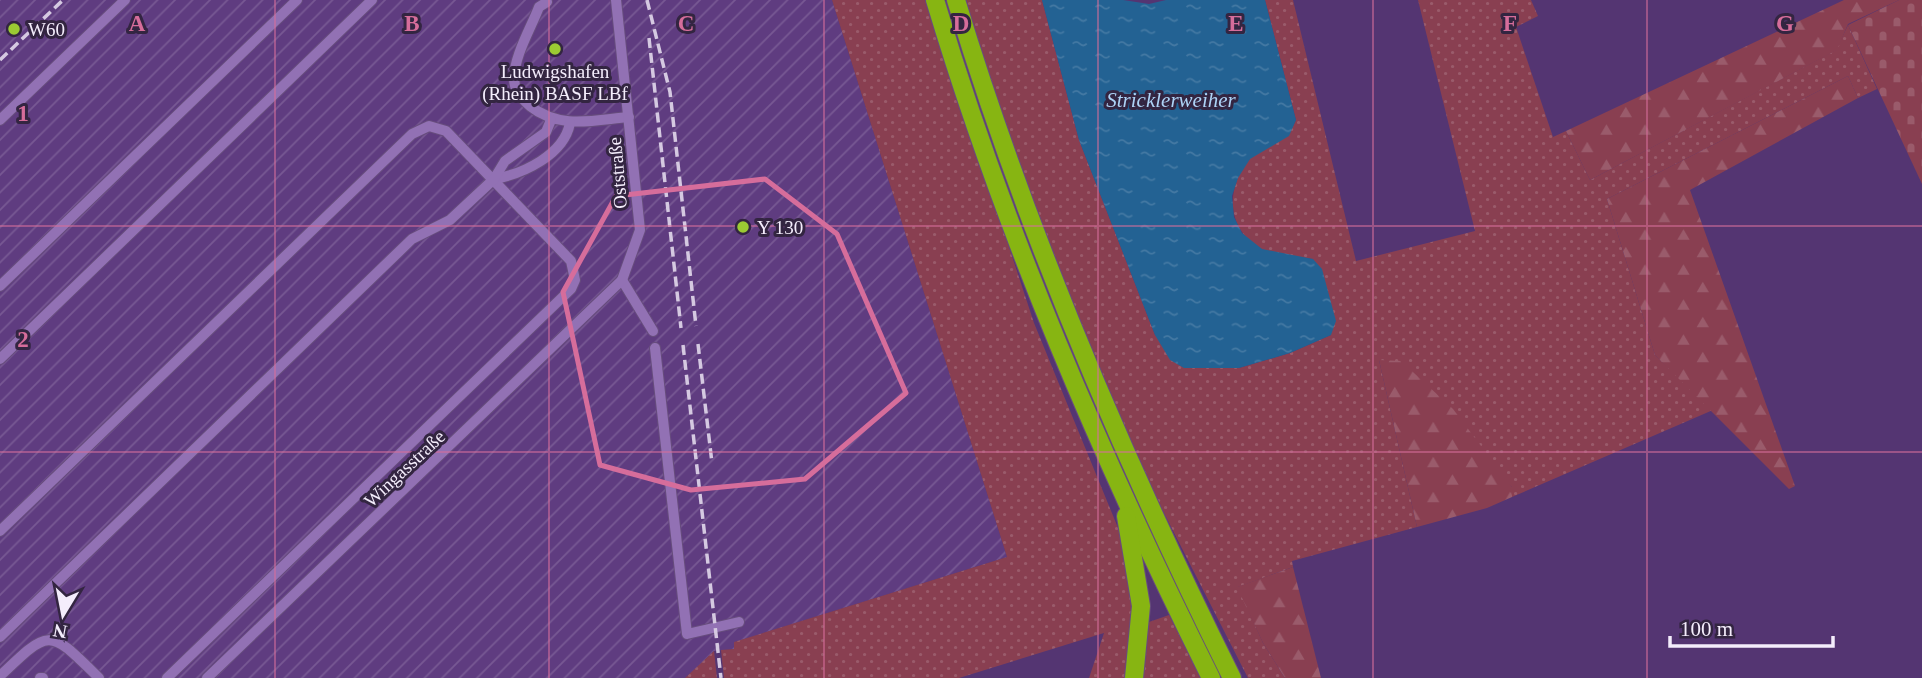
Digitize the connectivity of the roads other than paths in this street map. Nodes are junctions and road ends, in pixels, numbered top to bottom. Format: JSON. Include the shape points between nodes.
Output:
{"nodes":[{"id":1,"x":125,"y":0,"type":"edge"},
{"id":2,"x":297,"y":0,"type":"edge"},
{"id":3,"x":372,"y":0,"type":"edge"},
{"id":4,"x":616,"y":0,"type":"edge"},
{"id":5,"x":935,"y":0,"type":"edge"},
{"id":6,"x":956,"y":0,"type":"edge"},
{"id":7,"x":547,"y":2,"type":"edge"},
{"id":8,"x":629,"y":117,"type":"junction"},
{"id":9,"x":0,"y":120,"type":"edge"},
{"id":10,"x":551,"y":120,"type":"junction"},
{"id":11,"x":570,"y":123,"type":"junction"},
{"id":12,"x":494,"y":179,"type":"junction"},
{"id":13,"x":622,"y":280,"type":"junction"},
{"id":14,"x":0,"y":286,"type":"edge"},
{"id":15,"x":653,"y":331,"type":"dead end"},
{"id":16,"x":655,"y":348,"type":"dead end"},
{"id":17,"x":0,"y":359,"type":"edge"},
{"id":18,"x":1124,"y":495,"type":"junction"},
{"id":19,"x":0,"y":531,"type":"edge"},
{"id":20,"x":739,"y":622,"type":"dead end"},
{"id":21,"x":0,"y":637,"type":"edge"},
{"id":22,"x":0,"y":676,"type":"edge"},
{"id":23,"x":99,"y":678,"type":"edge"},
{"id":24,"x":167,"y":678,"type":"edge"},
{"id":25,"x":207,"y":678,"type":"edge"},
{"id":26,"x":1134,"y":678,"type":"edge"},
{"id":27,"x":1211,"y":678,"type":"edge"},
{"id":28,"x":1232,"y":678,"type":"edge"}],
"edges":[{"from":1,"to":9,"type":"street"},
{"from":2,"to":14,"type":"street"},
{"from":3,"to":17,"type":"street"},
{"from":4,"to":8,"type":"street","name":"Oststraße"},
{"from":5,"to":18,"type":"highway","via":[[1038,298]]},
{"from":6,"to":28,"type":"highway","via":[[1057,291],[1151,513]]},
{"from":7,"to":10,"type":"street","via":[[539,7],[514,79],[526,103]]},
{"from":8,"to":11,"type":"street"},
{"from":8,"to":13,"type":"street","name":"Oststraße","via":[[640,230]]},
{"from":10,"to":11,"type":"street"},
{"from":10,"to":12,"type":"street","via":[[546,132],[505,162]]},
{"from":11,"to":12,"type":"street","via":[[561,145],[518,175]]},
{"from":12,"to":19,"type":"street","via":[[446,131],[429,126],[412,134]]},
{"from":12,"to":21,"type":"street","via":[[450,220],[412,239]]},
{"from":12,"to":24,"type":"street","via":[[571,261],[575,280],[571,289]]},
{"from":13,"to":15,"type":"street"},
{"from":13,"to":25,"type":"street","name":"Wingasstraße"},
{"from":16,"to":20,"type":"street","via":[[687,635]]},
{"from":18,"to":26,"type":"highway","via":[[1140,606]]},
{"from":18,"to":27,"type":"highway"},
{"from":22,"to":23,"type":"street","via":[[34,643],[53,639],[64,643]]}]}
